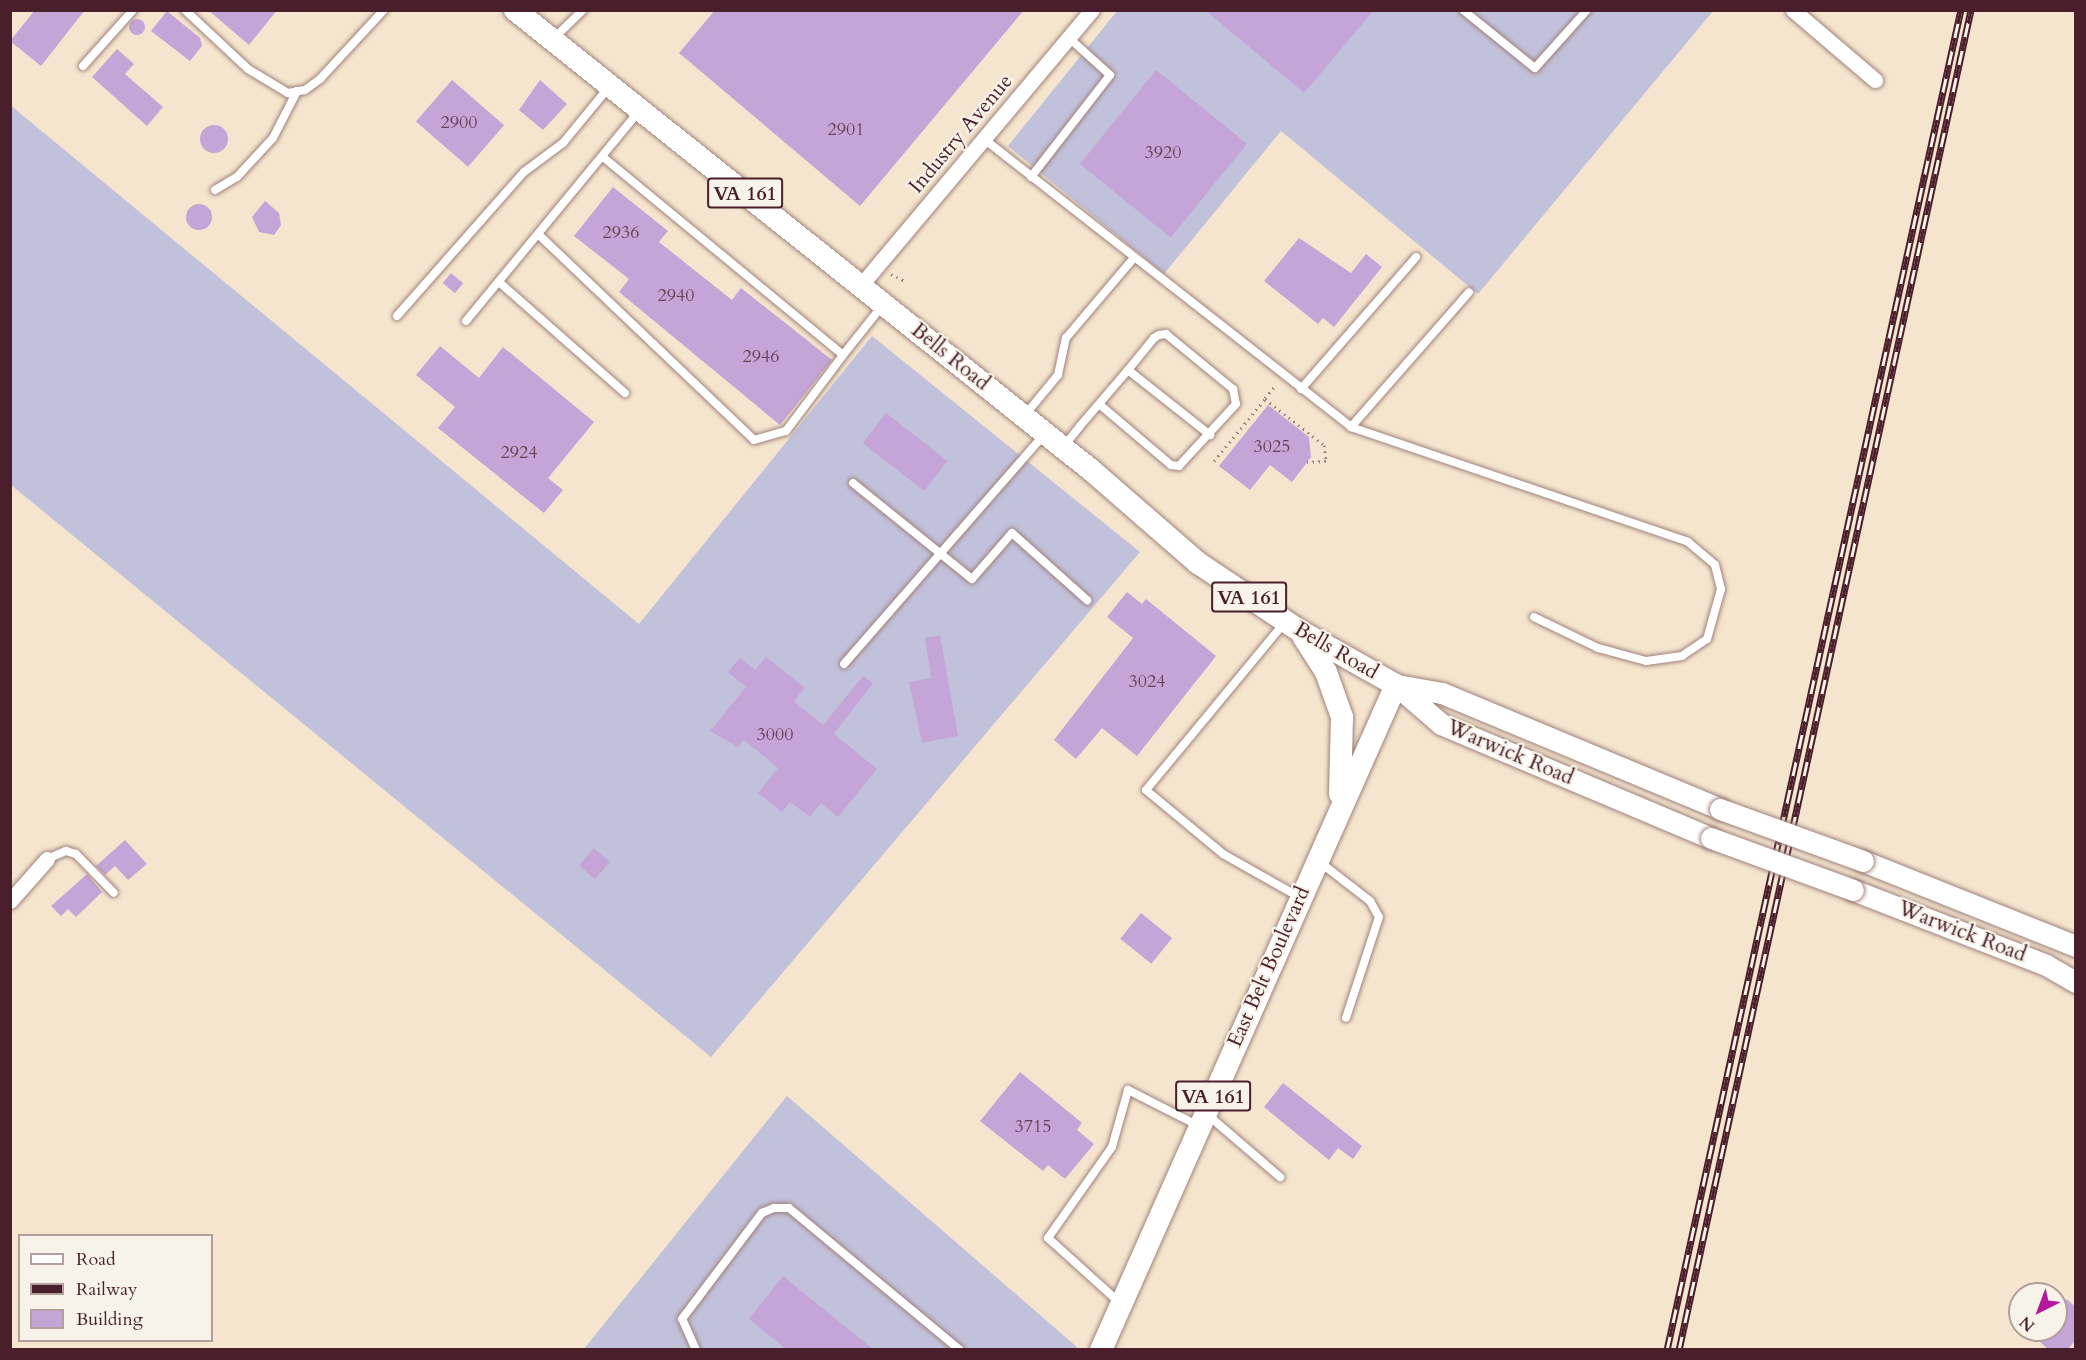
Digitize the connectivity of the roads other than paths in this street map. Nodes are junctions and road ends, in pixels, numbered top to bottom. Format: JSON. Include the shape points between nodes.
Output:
{"nodes":[{"id":1,"x":133,"y":10,"type":"edge"},
{"id":2,"x":185,"y":10,"type":"edge"},
{"id":3,"x":384,"y":10,"type":"edge"},
{"id":4,"x":515,"y":10,"type":"edge"},
{"id":5,"x":583,"y":10,"type":"edge"},
{"id":6,"x":1092,"y":10,"type":"edge"},
{"id":7,"x":1463,"y":10,"type":"edge"},
{"id":8,"x":1587,"y":10,"type":"edge"},
{"id":9,"x":1794,"y":10,"type":"edge"},
{"id":10,"x":1069,"y":38,"type":"junction"},
{"id":11,"x":552,"y":40,"type":"junction"},
{"id":12,"x":83,"y":66,"type":"dead end"},
{"id":13,"x":1875,"y":80,"type":"dead end"},
{"id":14,"x":610,"y":86,"type":"junction"},
{"id":15,"x":297,"y":92,"type":"junction"},
{"id":16,"x":640,"y":110,"type":"junction"},
{"id":17,"x":984,"y":139,"type":"junction"},
{"id":18,"x":603,"y":157,"type":"junction"},
{"id":19,"x":1031,"y":177,"type":"junction"},
{"id":20,"x":215,"y":190,"type":"dead end"},
{"id":21,"x":538,"y":235,"type":"junction"},
{"id":22,"x":1416,"y":257,"type":"dead end"},
{"id":23,"x":1133,"y":259,"type":"junction"},
{"id":24,"x":499,"y":282,"type":"junction"},
{"id":25,"x":861,"y":285,"type":"junction"},
{"id":26,"x":1469,"y":292,"type":"dead end"},
{"id":27,"x":884,"y":304,"type":"junction"},
{"id":28,"x":396,"y":316,"type":"dead end"},
{"id":29,"x":466,"y":321,"type":"dead end"},
{"id":30,"x":843,"y":355,"type":"junction"},
{"id":31,"x":1128,"y":370,"type":"junction"},
{"id":32,"x":1301,"y":389,"type":"junction"},
{"id":33,"x":625,"y":393,"type":"dead end"},
{"id":34,"x":1099,"y":404,"type":"junction"},
{"id":35,"x":1024,"y":416,"type":"junction"},
{"id":36,"x":1351,"y":427,"type":"junction"},
{"id":37,"x":1210,"y":435,"type":"junction"},
{"id":38,"x":1054,"y":441,"type":"junction"},
{"id":39,"x":853,"y":483,"type":"dead end"},
{"id":40,"x":939,"y":553,"type":"junction"},
{"id":41,"x":1087,"y":600,"type":"dead end"},
{"id":42,"x":1534,"y":617,"type":"dead end"},
{"id":43,"x":1292,"y":626,"type":"junction"},
{"id":44,"x":844,"y":664,"type":"dead end"},
{"id":45,"x":1396,"y":685,"type":"junction"},
{"id":46,"x":1340,"y":807,"type":"junction"},
{"id":47,"x":47,"y":859,"type":"joint"},
{"id":48,"x":1316,"y":860,"type":"junction"},
{"id":49,"x":114,"y":893,"type":"dead end"},
{"id":50,"x":1300,"y":898,"type":"junction"},
{"id":51,"x":10,"y":901,"type":"edge"},
{"id":52,"x":2076,"y":946,"type":"edge"},
{"id":53,"x":2076,"y":982,"type":"edge"},
{"id":54,"x":1346,"y":1018,"type":"dead end"},
{"id":55,"x":1202,"y":1120,"type":"junction"},
{"id":56,"x":1280,"y":1177,"type":"dead end"},
{"id":57,"x":1122,"y":1304,"type":"junction"},
{"id":58,"x":696,"y":1350,"type":"edge"},
{"id":59,"x":960,"y":1350,"type":"edge"},
{"id":60,"x":1101,"y":1350,"type":"edge"}],
"edges":[{"from":1,"to":12,"type":"lane"},
{"from":2,"to":15,"type":"lane","via":[[248,69],[272,86]]},
{"from":3,"to":15,"type":"lane","via":[[320,79]]},
{"from":4,"to":11,"type":"main road","name":"Bells Road","number":"VA 161"},
{"from":5,"to":11,"type":"lane"},
{"from":6,"to":10,"type":"street","name":"Industry Avenue"},
{"from":7,"to":8,"type":"lane","via":[[1535,68]]},
{"from":9,"to":13,"type":"street"},
{"from":10,"to":17,"type":"street","name":"Industry Avenue"},
{"from":10,"to":19,"type":"lane","via":[[1110,75]]},
{"from":11,"to":14,"type":"main road","name":"Bells Road","number":"VA 161"},
{"from":14,"to":16,"type":"main road","name":"Bells Road","number":"VA 161"},
{"from":14,"to":28,"type":"lane","via":[[563,143],[524,172]]},
{"from":15,"to":20,"type":"lane","via":[[273,138],[237,177]]},
{"from":16,"to":18,"type":"lane"},
{"from":16,"to":25,"type":"main road","name":"Bells Road","number":"VA 161"},
{"from":17,"to":19,"type":"lane"},
{"from":17,"to":25,"type":"street","name":"Industry Avenue"},
{"from":18,"to":21,"type":"lane"},
{"from":18,"to":30,"type":"lane"},
{"from":19,"to":23,"type":"lane"},
{"from":21,"to":24,"type":"lane"},
{"from":21,"to":30,"type":"lane","via":[[754,440],[786,430]]},
{"from":22,"to":32,"type":"lane"},
{"from":23,"to":32,"type":"lane"},
{"from":23,"to":35,"type":"lane","via":[[1066,338],[1058,375]]},
{"from":24,"to":29,"type":"lane"},
{"from":24,"to":33,"type":"lane"},
{"from":25,"to":27,"type":"main road","name":"Bells Road","number":"VA 161"},
{"from":26,"to":36,"type":"lane"},
{"from":27,"to":30,"type":"lane"},
{"from":27,"to":35,"type":"main road","name":"Bells Road","number":"VA 161"},
{"from":31,"to":34,"type":"lane"},
{"from":31,"to":37,"type":"lane"},
{"from":31,"to":37,"type":"lane","via":[[1154,338],[1166,334],[1233,388],[1236,404]]},
{"from":32,"to":36,"type":"lane"},
{"from":34,"to":37,"type":"lane","via":[[1171,465],[1187,461]]},
{"from":34,"to":38,"type":"lane"},
{"from":35,"to":38,"type":"main road","name":"Bells Road","number":"VA 161"},
{"from":36,"to":42,"type":"lane","via":[[1688,542],[1715,565],[1721,589],[1707,639],[1682,656],[1646,661],[1617,653]]},
{"from":38,"to":40,"type":"lane"},
{"from":38,"to":43,"type":"main road","name":"Bells Road","number":"VA 161","via":[[1198,563]]},
{"from":39,"to":40,"type":"lane"},
{"from":40,"to":41,"type":"lane","via":[[972,579],[1012,533]]},
{"from":40,"to":44,"type":"lane"},
{"from":43,"to":45,"type":"main road","name":"Bells Road","number":"VA 161"},
{"from":43,"to":46,"type":"main road","number":"VA 161","via":[[1326,672],[1342,717]]},
{"from":43,"to":50,"type":"lane","via":[[1146,790],[1222,854]]},
{"from":45,"to":46,"type":"main road","name":"East Belt Boulevard","number":"VA 161"},
{"from":45,"to":52,"type":"main road","name":"Warwick Road","bridge":true,"via":[[1442,693],[1720,809]]},
{"from":45,"to":53,"type":"main road","name":"Warwick Road","bridge":true,"via":[[1442,724],[1711,838],[2046,965]]},
{"from":46,"to":48,"type":"main road","name":"East Belt Boulevard","number":"VA 161"},
{"from":47,"to":49,"type":"lane","via":[[76,854]]},
{"from":47,"to":51,"type":"street"},
{"from":48,"to":50,"type":"main road","name":"East Belt Boulevard","number":"VA 161"},
{"from":48,"to":54,"type":"lane","via":[[1370,901],[1379,917]]},
{"from":50,"to":55,"type":"main road","name":"East Belt Boulevard","number":"VA 161"},
{"from":55,"to":56,"type":"lane"},
{"from":55,"to":57,"type":"main road","name":"East Belt Boulevard","number":"VA 161"},
{"from":55,"to":57,"type":"lane","via":[[1128,1090],[1112,1147],[1048,1239]]},
{"from":57,"to":60,"type":"main road","name":"East Belt Boulevard","number":"VA 161"},
{"from":58,"to":59,"type":"lane","via":[[682,1319],[762,1213],[789,1208]]}]}
